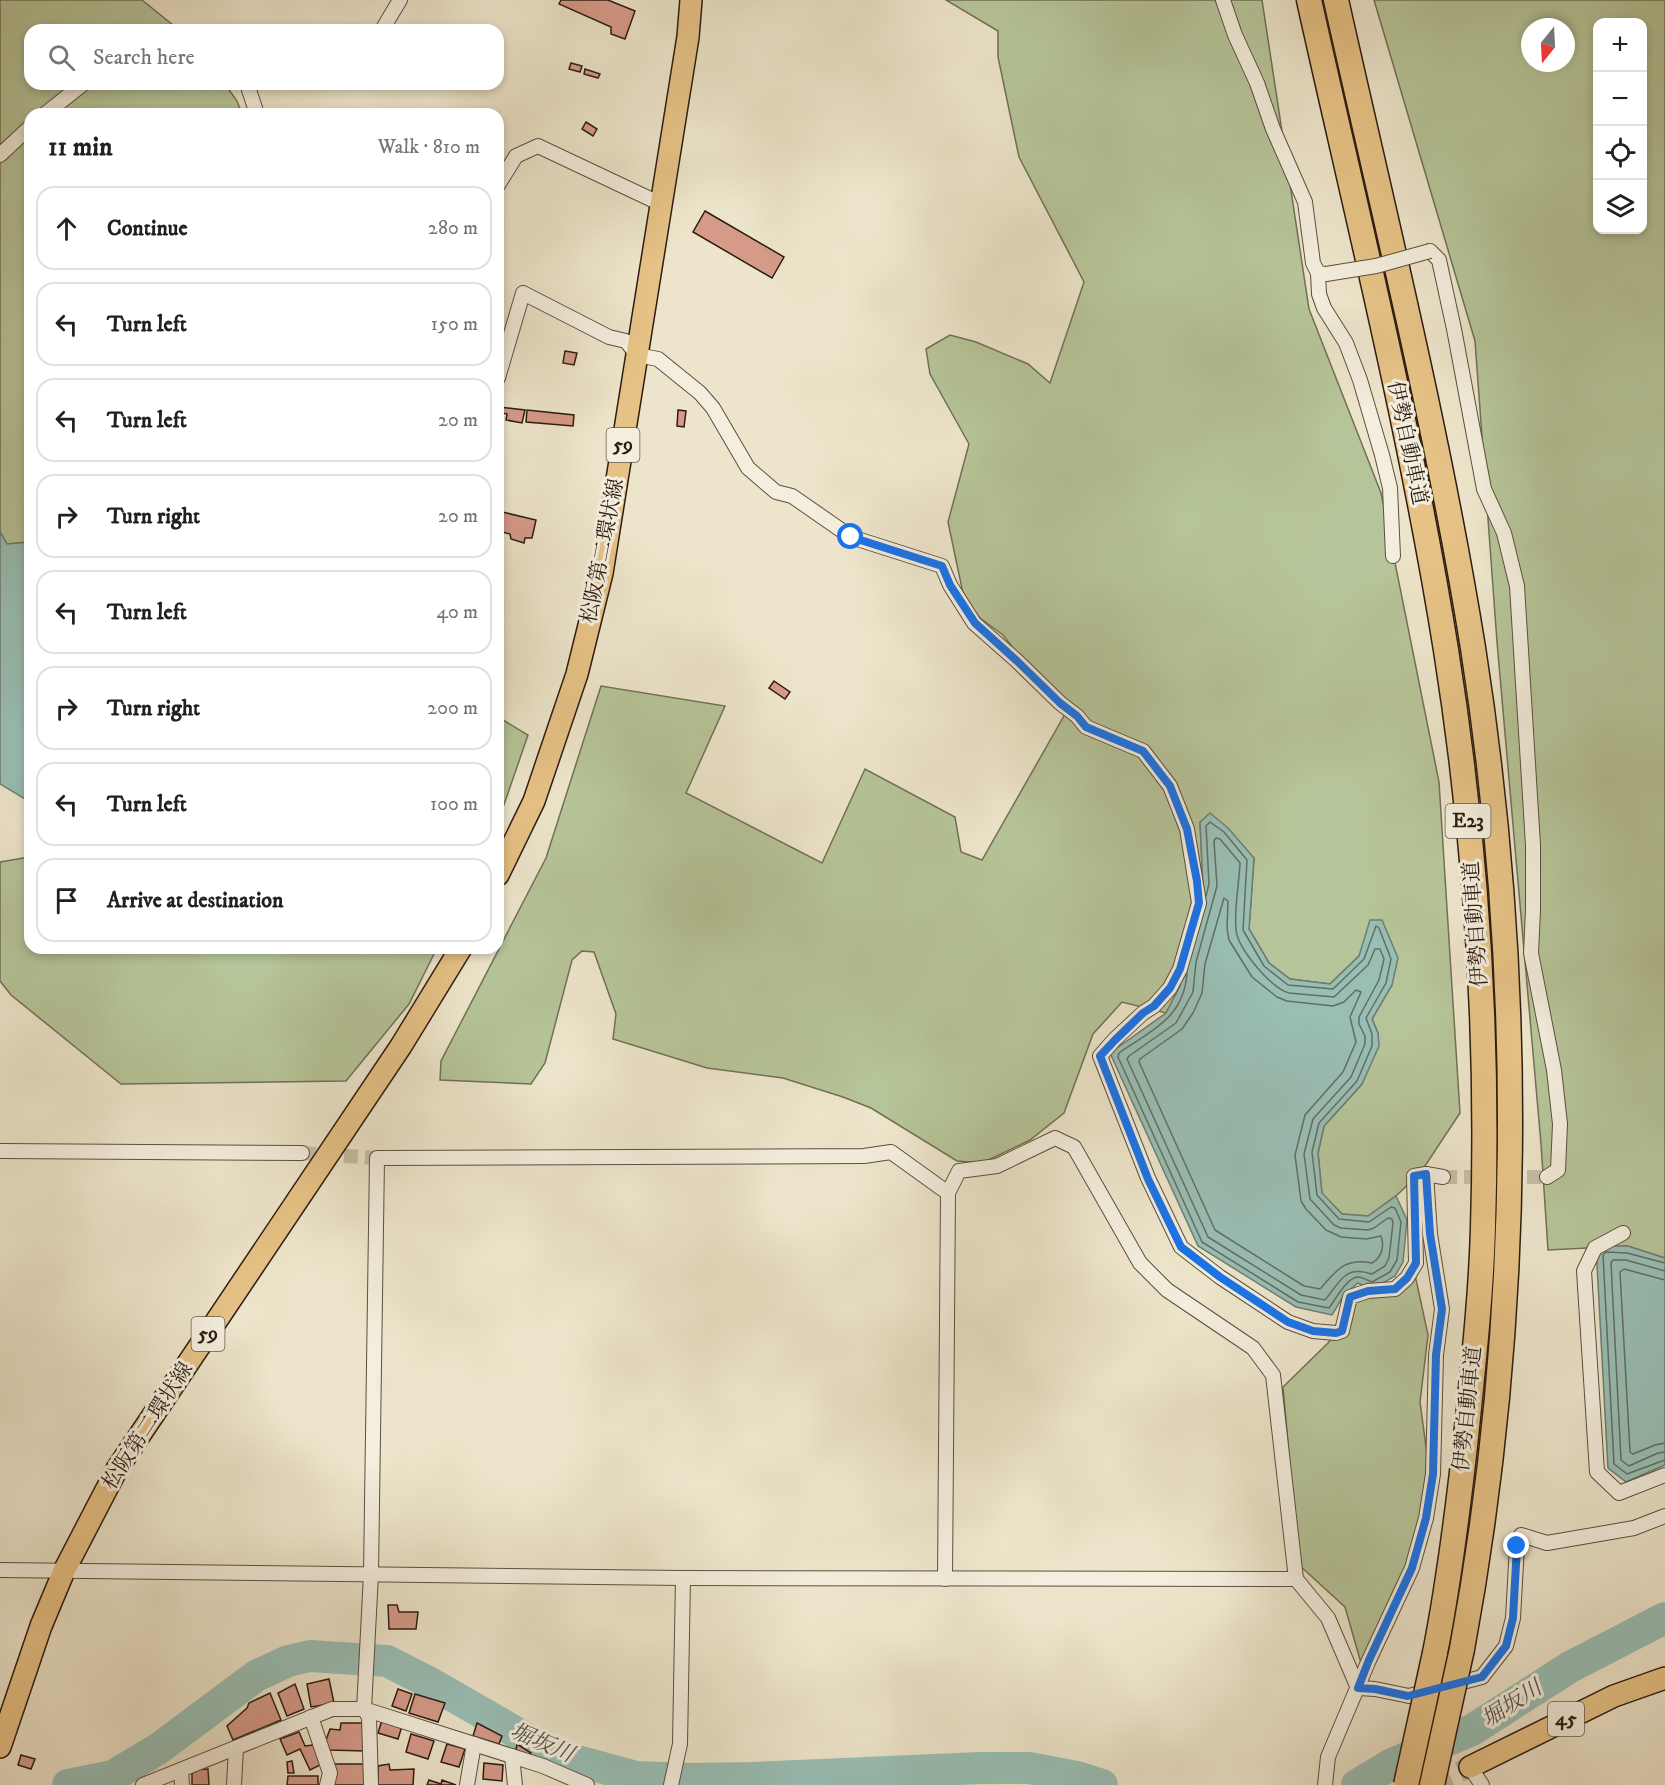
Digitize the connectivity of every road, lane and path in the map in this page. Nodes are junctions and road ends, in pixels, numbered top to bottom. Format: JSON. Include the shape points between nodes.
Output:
{"nodes":[{"id":1,"x":400,"y":0,"type":"edge"},
{"id":2,"x":691,"y":0,"type":"edge"},
{"id":3,"x":1223,"y":0,"type":"edge"},
{"id":4,"x":1309,"y":0,"type":"edge"},
{"id":5,"x":1336,"y":0,"type":"edge"},
{"id":6,"x":386,"y":24,"type":"edge"},
{"id":7,"x":75,"y":90,"type":"edge"},
{"id":8,"x":249,"y":90,"type":"edge"},
{"id":9,"x":53,"y":108,"type":"edge"},
{"id":10,"x":255,"y":108,"type":"edge"},
{"id":11,"x":24,"y":133,"type":"edge"},
{"id":12,"x":0,"y":155,"type":"edge"},
{"id":13,"x":504,"y":175,"type":"edge"},
{"id":14,"x":661,"y":204,"type":"junction"},
{"id":15,"x":1322,"y":274,"type":"junction"},
{"id":16,"x":637,"y":355,"type":"junction"},
{"id":17,"x":504,"y":358,"type":"edge"},
{"id":18,"x":1393,"y":556,"type":"dead end"},
{"id":19,"x":504,"y":863,"type":"edge"},
{"id":20,"x":457,"y":954,"type":"edge"},
{"id":21,"x":0,"y":1151,"type":"edge"},
{"id":22,"x":302,"y":1154,"type":"tunnel mouth"},
{"id":23,"x":1426,"y":1174,"type":"junction"},
{"id":24,"x":1443,"y":1177,"type":"tunnel mouth"},
{"id":25,"x":1547,"y":1177,"type":"dead end"},
{"id":26,"x":948,"y":1193,"type":"junction"},
{"id":27,"x":1623,"y":1233,"type":"dead end"},
{"id":28,"x":1665,"y":1475,"type":"edge"},
{"id":29,"x":1665,"y":1516,"type":"edge"},
{"id":30,"x":0,"y":1570,"type":"edge"},
{"id":31,"x":64,"y":1571,"type":"junction"},
{"id":32,"x":371,"y":1574,"type":"junction"},
{"id":33,"x":683,"y":1578,"type":"junction"},
{"id":34,"x":945,"y":1579,"type":"junction"},
{"id":35,"x":1296,"y":1579,"type":"junction"},
{"id":36,"x":1665,"y":1678,"type":"edge"},
{"id":37,"x":1358,"y":1688,"type":"junction"},
{"id":38,"x":364,"y":1708,"type":"junction"},
{"id":39,"x":311,"y":1717,"type":"junction"},
{"id":40,"x":474,"y":1744,"type":"junction"},
{"id":41,"x":0,"y":1746,"type":"edge"},
{"id":42,"x":236,"y":1748,"type":"junction"},
{"id":43,"x":512,"y":1756,"type":"junction"},
{"id":44,"x":1470,"y":1767,"type":"joint"},
{"id":45,"x":181,"y":1770,"type":"junction"},
{"id":46,"x":143,"y":1785,"type":"edge"},
{"id":47,"x":182,"y":1785,"type":"edge"},
{"id":48,"x":234,"y":1785,"type":"edge"},
{"id":49,"x":327,"y":1785,"type":"edge"},
{"id":50,"x":371,"y":1785,"type":"edge"},
{"id":51,"x":467,"y":1785,"type":"edge"},
{"id":52,"x":515,"y":1785,"type":"edge"},
{"id":53,"x":587,"y":1785,"type":"edge"},
{"id":54,"x":670,"y":1785,"type":"edge"},
{"id":55,"x":1325,"y":1785,"type":"edge"},
{"id":56,"x":1406,"y":1785,"type":"edge"},
{"id":57,"x":1432,"y":1785,"type":"edge"},
{"id":58,"x":1482,"y":1785,"type":"edge"}],
"edges":[{"from":1,"to":6,"type":"street"},
{"from":2,"to":14,"type":"main road","name":"松阪第二環状線","number":"59"},
{"from":3,"to":15,"type":"street","via":[[1305,202],[1313,263]]},
{"from":4,"to":56,"type":"highway","name":"伊勢自動車道","number":"E23","bridge":true,"via":[[1424,521],[1447,652],[1475,892],[1482,1030],[1483,1230],[1475,1356],[1452,1558]]},
{"from":5,"to":57,"type":"highway","name":"伊勢自動車道","number":"E23","bridge":true,"via":[[1449,516],[1473,649],[1502,891],[1510,1095],[1508,1244],[1501,1358],[1477,1562]]},
{"from":7,"to":9,"type":"street"},
{"from":8,"to":10,"type":"street"},
{"from":11,"to":12,"type":"street"},
{"from":13,"to":14,"type":"street","via":[[516,156],[538,146]]},
{"from":14,"to":16,"type":"main road","name":"松阪第二環状線","number":"59"},
{"from":15,"to":18,"type":"street","via":[[1319,294],[1346,343],[1382,455],[1389,488]]},
{"from":15,"to":25,"type":"street","bridge":true,"via":[[1376,266],[1430,251],[1439,260],[1484,489],[1504,533],[1517,586],[1533,845],[1531,953],[1554,1070],[1560,1124],[1558,1170]]},
{"from":16,"to":17,"type":"street","via":[[626,341],[609,337],[523,293]]},
{"from":16,"to":19,"type":"main road","name":"松阪第二環状線","number":"59","via":[[602,573],[577,674],[534,801]]},
{"from":16,"to":23,"type":"street","via":[[658,359],[700,393],[748,468],[776,492],[792,496],[851,537],[942,566],[975,623],[1086,727],[1143,751],[1170,786],[1187,829],[1199,903],[1180,969],[1170,988],[1100,1056],[1148,1179],[1181,1247],[1288,1322],[1313,1331],[1336,1333],[1342,1331],[1350,1297],[1395,1289],[1416,1263],[1414,1176]]},
{"from":20,"to":31,"type":"main road","name":"松阪第二環状線","number":"59","via":[[401,1046],[117,1469]]},
{"from":21,"to":22,"type":"street"},
{"from":23,"to":24,"type":"street"},
{"from":23,"to":37,"type":"street","via":[[1430,1234],[1442,1309],[1436,1355],[1433,1474],[1412,1568]]},
{"from":26,"to":32,"type":"street","via":[[891,1152],[864,1156],[377,1158]]},
{"from":26,"to":34,"type":"street"},
{"from":26,"to":35,"type":"street","via":[[959,1171],[997,1166],[1055,1137],[1074,1147],[1140,1263],[1167,1290],[1252,1348],[1273,1375]]},
{"from":27,"to":28,"type":"street","via":[[1595,1248],[1584,1271],[1597,1472],[1619,1493]]},
{"from":29,"to":37,"type":"street","via":[[1634,1528],[1547,1543],[1521,1535],[1513,1618],[1506,1646],[1482,1677],[1408,1696]]},
{"from":30,"to":31,"type":"street"},
{"from":31,"to":32,"type":"street"},
{"from":31,"to":41,"type":"main road","name":"松阪第二環状線","number":"59"},
{"from":32,"to":33,"type":"street"},
{"from":32,"to":38,"type":"street"},
{"from":33,"to":34,"type":"street"},
{"from":33,"to":54,"type":"street","via":[[680,1744]]},
{"from":34,"to":35,"type":"street"},
{"from":35,"to":37,"type":"street","via":[[1328,1618]]},
{"from":36,"to":44,"type":"main road","number":"45","via":[[1614,1696]]},
{"from":37,"to":55,"type":"street","via":[[1328,1757]]},
{"from":38,"to":39,"type":"street","via":[[332,1708]]},
{"from":38,"to":40,"type":"street"},
{"from":38,"to":50,"type":"street","via":[[369,1717]]},
{"from":39,"to":42,"type":"street"},
{"from":39,"to":49,"type":"street","via":[[330,1773]]},
{"from":40,"to":43,"type":"street"},
{"from":40,"to":51,"type":"street"},
{"from":42,"to":45,"type":"street"},
{"from":42,"to":48,"type":"street"},
{"from":43,"to":52,"type":"street"},
{"from":43,"to":53,"type":"street"},
{"from":44,"to":58,"type":"street"},
{"from":45,"to":46,"type":"street"},
{"from":45,"to":47,"type":"street"}]}
